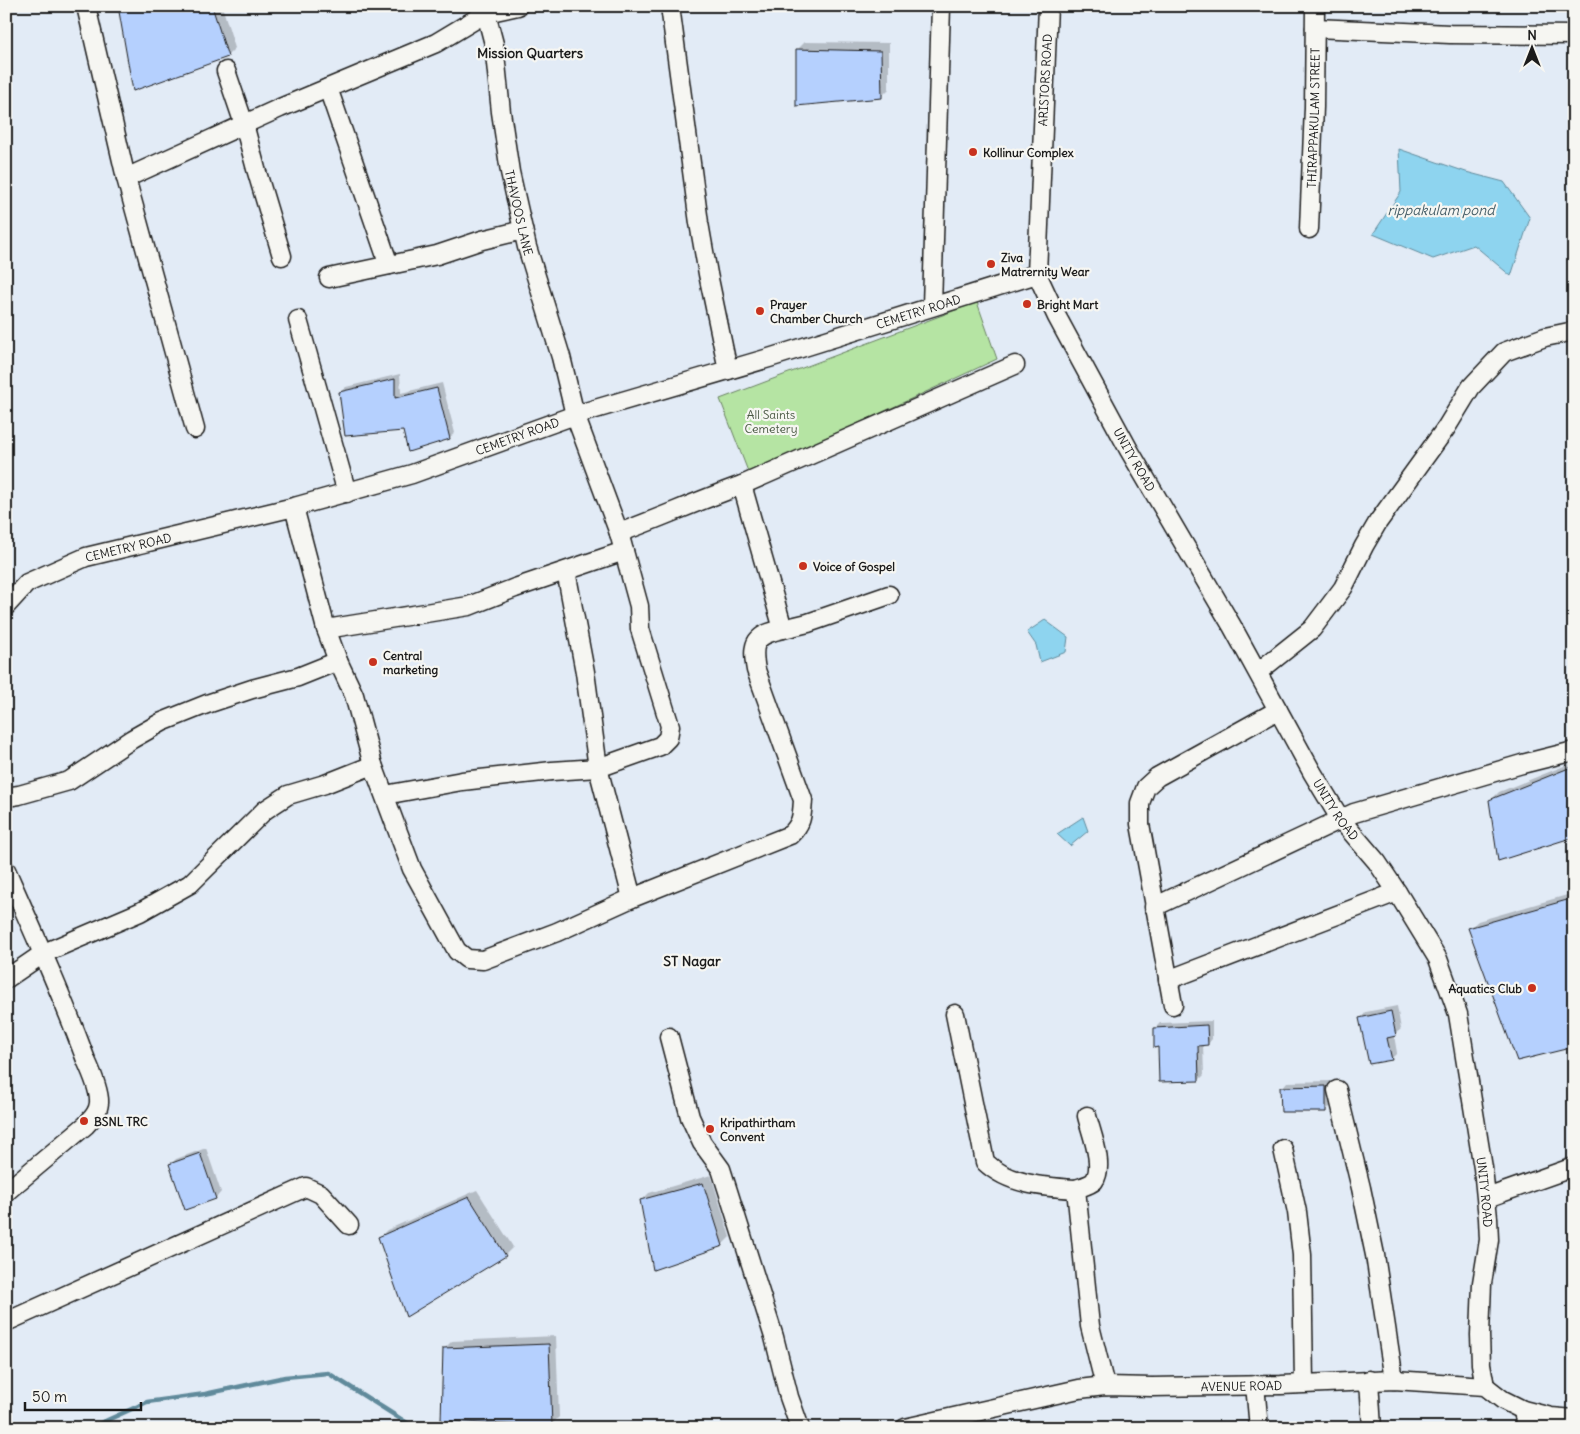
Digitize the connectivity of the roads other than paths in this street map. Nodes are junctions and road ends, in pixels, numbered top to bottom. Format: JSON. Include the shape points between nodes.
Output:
{"nodes":[{"id":1,"x":86,"y":6,"type":"edge"},
{"id":2,"x":518,"y":6,"type":"edge"},
{"id":3,"x":670,"y":6,"type":"edge"},
{"id":4,"x":940,"y":6,"type":"edge"},
{"id":5,"x":1048,"y":6,"type":"edge"},
{"id":6,"x":1315,"y":6,"type":"edge"},
{"id":7,"x":485,"y":10,"type":"edge"},
{"id":8,"x":1315,"y":28,"type":"junction"},
{"id":9,"x":1574,"y":35,"type":"edge"},
{"id":10,"x":226,"y":71,"type":"dead end"},
{"id":11,"x":328,"y":88,"type":"junction"},
{"id":12,"x":244,"y":124,"type":"junction"},
{"id":13,"x":126,"y":178,"type":"junction"},
{"id":14,"x":523,"y":230,"type":"junction"},
{"id":15,"x":1309,"y":230,"type":"dead end"},
{"id":16,"x":282,"y":256,"type":"dead end"},
{"id":17,"x":390,"y":265,"type":"junction"},
{"id":18,"x":1037,"y":274,"type":"junction"},
{"id":19,"x":329,"y":278,"type":"dead end"},
{"id":20,"x":932,"y":306,"type":"junction"},
{"id":21,"x":298,"y":320,"type":"dead end"},
{"id":22,"x":1574,"y":331,"type":"edge"},
{"id":23,"x":1015,"y":365,"type":"dead end"},
{"id":24,"x":728,"y":370,"type":"junction"},
{"id":25,"x":575,"y":415,"type":"junction"},
{"id":26,"x":195,"y":429,"type":"dead end"},
{"id":27,"x":742,"y":485,"type":"junction"},
{"id":28,"x":347,"y":492,"type":"junction"},
{"id":29,"x":294,"y":508,"type":"junction"},
{"id":30,"x":618,"y":533,"type":"junction"},
{"id":31,"x":624,"y":551,"type":"junction"},
{"id":32,"x":566,"y":571,"type":"junction"},
{"id":33,"x":889,"y":596,"type":"dead end"},
{"id":34,"x":6,"y":606,"type":"edge"},
{"id":35,"x":326,"y":629,"type":"junction"},
{"id":36,"x":783,"y":629,"type":"junction"},
{"id":37,"x":338,"y":662,"type":"junction"},
{"id":38,"x":1258,"y":672,"type":"junction"},
{"id":39,"x":1278,"y":710,"type":"junction"},
{"id":40,"x":1574,"y":751,"type":"edge"},
{"id":41,"x":373,"y":765,"type":"junction"},
{"id":42,"x":598,"y":768,"type":"junction"},
{"id":43,"x":6,"y":796,"type":"edge"},
{"id":44,"x":385,"y":796,"type":"junction"},
{"id":45,"x":1341,"y":820,"type":"junction"},
{"id":46,"x":6,"y":870,"type":"edge"},
{"id":47,"x":1397,"y":892,"type":"junction"},
{"id":48,"x":632,"y":898,"type":"junction"},
{"id":49,"x":1154,"y":907,"type":"junction"},
{"id":50,"x":44,"y":953,"type":"junction"},
{"id":51,"x":6,"y":979,"type":"edge"},
{"id":52,"x":1168,"y":980,"type":"junction"},
{"id":53,"x":1172,"y":1005,"type":"dead end"},
{"id":54,"x":955,"y":1014,"type":"dead end"},
{"id":55,"x":669,"y":1037,"type":"dead end"},
{"id":56,"x":1337,"y":1090,"type":"dead end"},
{"id":57,"x":1087,"y":1116,"type":"dead end"},
{"id":58,"x":1283,"y":1149,"type":"dead end"},
{"id":59,"x":1574,"y":1167,"type":"edge"},
{"id":60,"x":1076,"y":1189,"type":"junction"},
{"id":61,"x":6,"y":1192,"type":"edge"},
{"id":62,"x":1486,"y":1198,"type":"junction"},
{"id":63,"x":349,"y":1225,"type":"dead end"},
{"id":64,"x":6,"y":1322,"type":"edge"},
{"id":65,"x":1369,"y":1380,"type":"junction"},
{"id":66,"x":1394,"y":1380,"type":"junction"},
{"id":67,"x":1304,"y":1383,"type":"junction"},
{"id":68,"x":1255,"y":1385,"type":"junction"},
{"id":69,"x":1105,"y":1386,"type":"junction"},
{"id":70,"x":1485,"y":1386,"type":"junction"},
{"id":71,"x":1524,"y":1419,"type":"edge"},
{"id":72,"x":1574,"y":1419,"type":"edge"},
{"id":73,"x":945,"y":1424,"type":"edge"},
{"id":74,"x":800,"y":1428,"type":"edge"},
{"id":75,"x":905,"y":1428,"type":"edge"},
{"id":76,"x":1259,"y":1428,"type":"edge"},
{"id":77,"x":1372,"y":1428,"type":"edge"}],
"edges":[{"from":1,"to":13,"type":"street"},
{"from":2,"to":7,"type":"street"},
{"from":3,"to":24,"type":"street","via":[[699,223]]},
{"from":4,"to":20,"type":"street"},
{"from":5,"to":18,"type":"street","name":"ARISTORS ROAD"},
{"from":6,"to":8,"type":"street","name":"THIRAPPAKULAM STREET"},
{"from":7,"to":11,"type":"street","via":[[436,43]]},
{"from":7,"to":14,"type":"street","name":"THAVOOS LANE","via":[[494,44],[509,163]]},
{"from":8,"to":9,"type":"street"},
{"from":8,"to":15,"type":"street","name":"THIRAPPAKULAM STREET"},
{"from":10,"to":12,"type":"street"},
{"from":11,"to":12,"type":"street"},
{"from":11,"to":17,"type":"street"},
{"from":12,"to":13,"type":"street"},
{"from":12,"to":16,"type":"street"},
{"from":13,"to":26,"type":"street"},
{"from":14,"to":17,"type":"street","via":[[438,255]]},
{"from":14,"to":25,"type":"street","name":"THAVOOS LANE"},
{"from":17,"to":19,"type":"street"},
{"from":18,"to":20,"type":"street","name":"CEMETRY ROAD"},
{"from":18,"to":38,"type":"street","name":"UNITY ROAD","via":[[1129,450]]},
{"from":20,"to":24,"type":"street","name":"CEMETRY ROAD"},
{"from":21,"to":28,"type":"street"},
{"from":22,"to":38,"type":"street","via":[[1504,352],[1471,387],[1446,428],[1378,522],[1343,588],[1312,629]]},
{"from":23,"to":27,"type":"street"},
{"from":24,"to":25,"type":"street","name":"CEMETRY ROAD"},
{"from":25,"to":28,"type":"street","name":"CEMETRY ROAD","via":[[412,474]]},
{"from":25,"to":30,"type":"street","name":"THAVOOS LANE"},
{"from":27,"to":30,"type":"street"},
{"from":27,"to":36,"type":"street"},
{"from":28,"to":29,"type":"street","name":"CEMETRY ROAD"},
{"from":29,"to":34,"type":"street","name":"CEMETRY ROAD","via":[[86,557],[27,583]]},
{"from":29,"to":35,"type":"street"},
{"from":30,"to":31,"type":"street","name":"THAVOOS LANE"},
{"from":31,"to":32,"type":"street"},
{"from":31,"to":42,"type":"street","name":"THAVOOS LANE","via":[[639,606],[640,629],[670,726],[668,738],[660,746]]},
{"from":32,"to":35,"type":"street","via":[[469,606]]},
{"from":32,"to":42,"type":"street"},
{"from":33,"to":36,"type":"street"},
{"from":35,"to":37,"type":"street"},
{"from":36,"to":48,"type":"street","via":[[768,632],[757,640],[754,653],[756,670],[804,800],[799,826],[790,835]]},
{"from":37,"to":41,"type":"street","via":[[354,695]]},
{"from":37,"to":43,"type":"street","via":[[207,704],[162,722],[69,780],[19,796]]},
{"from":38,"to":39,"type":"street","name":"UNITY ROAD"},
{"from":39,"to":45,"type":"street","name":"UNITY ROAD"},
{"from":39,"to":49,"type":"street","via":[[1157,777],[1146,787],[1140,803],[1140,824]]},
{"from":40,"to":45,"type":"street","via":[[1430,790]]},
{"from":41,"to":44,"type":"street"},
{"from":41,"to":50,"type":"street","via":[[288,795],[265,810],[190,884],[140,912]]},
{"from":42,"to":44,"type":"street","name":"THAVOOS LANE","via":[[462,781]]},
{"from":42,"to":48,"type":"street"},
{"from":44,"to":48,"type":"street","via":[[412,869],[457,951],[467,960],[483,960],[557,932]]},
{"from":45,"to":47,"type":"street","name":"UNITY ROAD"},
{"from":45,"to":49,"type":"street"},
{"from":46,"to":50,"type":"street"},
{"from":47,"to":52,"type":"street"},
{"from":47,"to":62,"type":"street","name":"UNITY ROAD","via":[[1438,960],[1458,1014]]},
{"from":49,"to":52,"type":"street"},
{"from":50,"to":51,"type":"street"},
{"from":50,"to":61,"type":"street","via":[[93,1076],[99,1102],[96,1115],[86,1125]]},
{"from":52,"to":53,"type":"street"},
{"from":54,"to":60,"type":"street","via":[[985,1162],[995,1172],[1007,1177],[1048,1187]]},
{"from":55,"to":74,"type":"street","via":[[690,1117],[702,1143],[721,1169]]},
{"from":56,"to":66,"type":"street","via":[[1375,1255]]},
{"from":57,"to":60,"type":"street","via":[[1099,1171],[1092,1182]]},
{"from":58,"to":67,"type":"street","via":[[1302,1255]]},
{"from":59,"to":62,"type":"street"},
{"from":60,"to":69,"type":"street","via":[[1090,1326]]},
{"from":62,"to":70,"type":"street","name":"UNITY ROAD","via":[[1489,1240],[1482,1283],[1480,1335]]},
{"from":63,"to":64,"type":"street","via":[[321,1194],[306,1187]]},
{"from":65,"to":66,"type":"street","name":"AVENUE ROAD"},
{"from":65,"to":67,"type":"street","name":"AVENUE ROAD"},
{"from":65,"to":77,"type":"street"},
{"from":66,"to":70,"type":"street","name":"AVENUE ROAD"},
{"from":67,"to":68,"type":"street","name":"AVENUE ROAD"},
{"from":68,"to":69,"type":"street","name":"AVENUE ROAD"},
{"from":68,"to":76,"type":"street"},
{"from":69,"to":73,"type":"street","name":"AVENUE ROAD","via":[[1079,1389]]},
{"from":70,"to":71,"type":"street"},
{"from":71,"to":72,"type":"street"},
{"from":73,"to":75,"type":"street","name":"AVENUE ROAD"}]}
